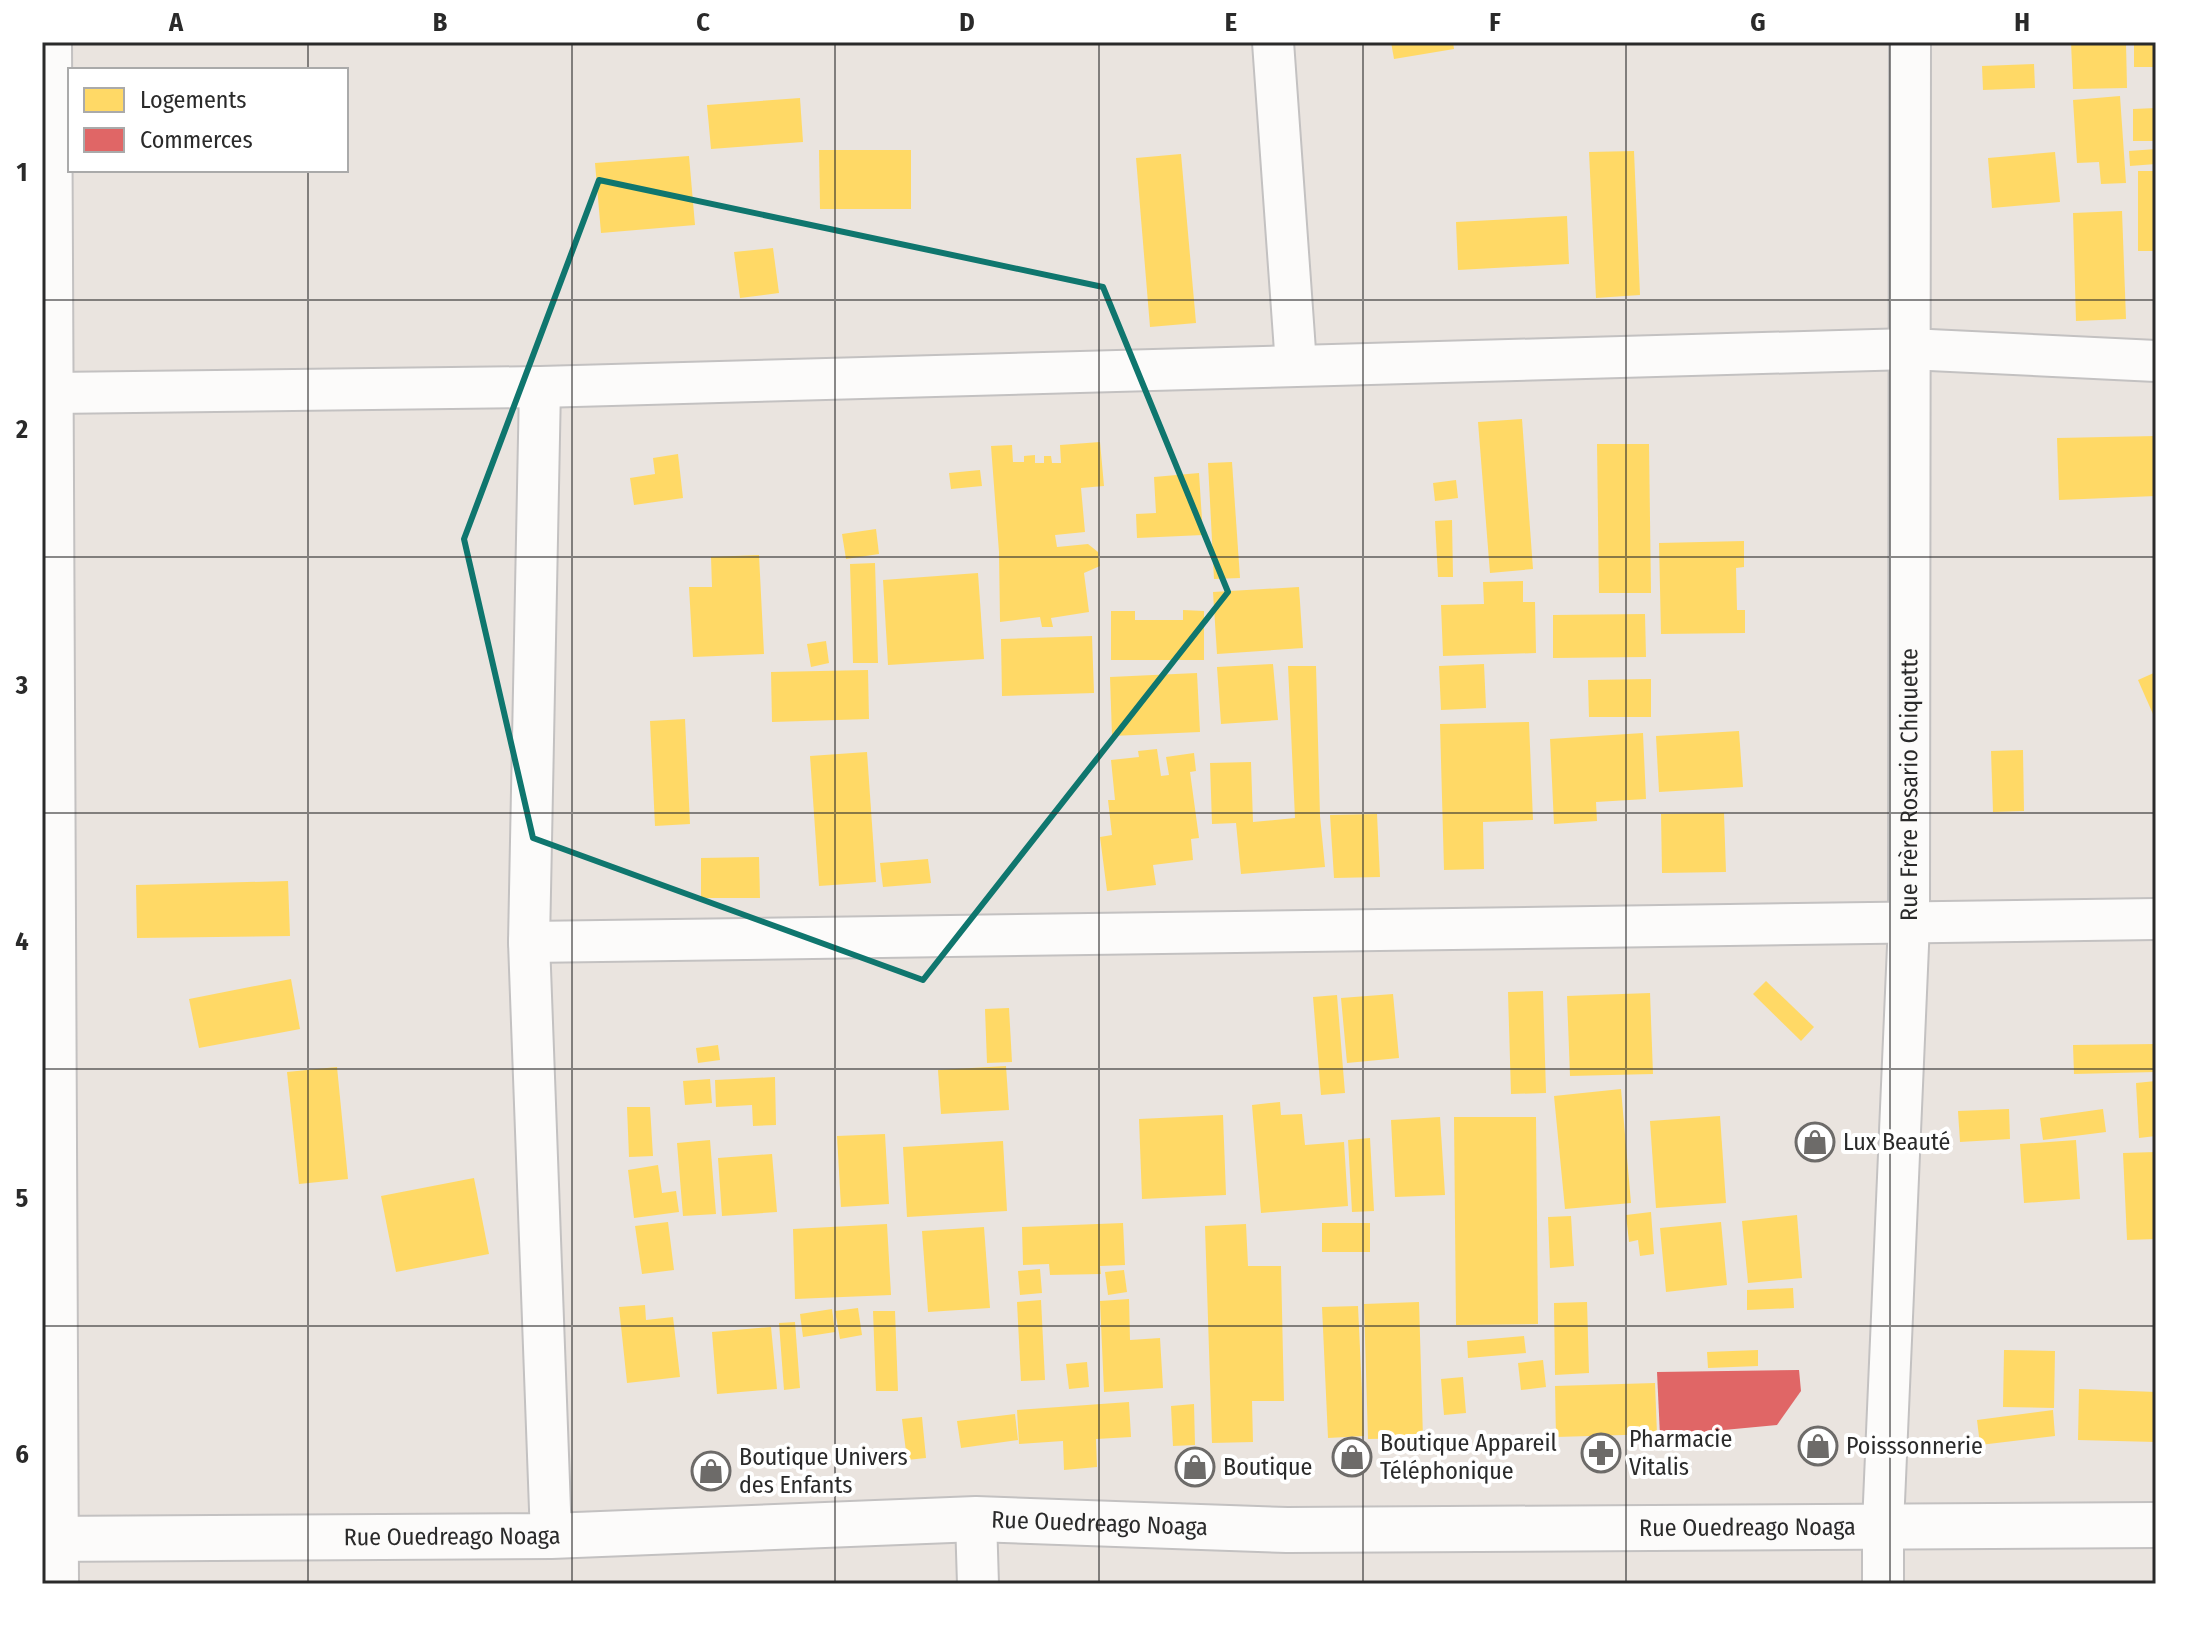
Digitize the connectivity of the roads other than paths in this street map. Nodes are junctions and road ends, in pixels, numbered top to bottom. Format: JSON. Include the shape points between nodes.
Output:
{"nodes":[{"id":1,"x":51,"y":42,"type":"edge"},
{"id":2,"x":1273,"y":42,"type":"edge"},
{"id":3,"x":1910,"y":42,"type":"edge"},
{"id":4,"x":1909,"y":349,"type":"junction"},
{"id":5,"x":2156,"y":361,"type":"edge"},
{"id":6,"x":1296,"y":365,"type":"junction"},
{"id":7,"x":540,"y":387,"type":"junction"},
{"id":8,"x":53,"y":393,"type":"junction"},
{"id":9,"x":48,"y":505,"type":"edge"},
{"id":10,"x":2156,"y":919,"type":"edge"},
{"id":11,"x":1909,"y":923,"type":"junction"},
{"id":12,"x":529,"y":942,"type":"junction"},
{"id":13,"x":976,"y":1519,"type":"junction"},
{"id":14,"x":1883,"y":1525,"type":"junction"},
{"id":15,"x":2156,"y":1525,"type":"edge"},
{"id":16,"x":551,"y":1536,"type":"junction"},
{"id":17,"x":50,"y":1540,"type":"edge"},
{"id":18,"x":58,"y":1584,"type":"edge"},
{"id":19,"x":978,"y":1584,"type":"edge"},
{"id":20,"x":1883,"y":1584,"type":"edge"}],
"edges":[{"from":1,"to":8,"type":"street"},
{"from":2,"to":6,"type":"street"},
{"from":3,"to":4,"type":"street","name":"Rue Frère Rosario Chiquette"},
{"from":4,"to":5,"type":"street"},
{"from":4,"to":6,"type":"street"},
{"from":4,"to":11,"type":"street","name":"Rue Frère Rosario Chiquette"},
{"from":6,"to":7,"type":"street"},
{"from":7,"to":8,"type":"street"},
{"from":7,"to":12,"type":"street"},
{"from":8,"to":9,"type":"street"},
{"from":9,"to":17,"type":"street"},
{"from":10,"to":11,"type":"street"},
{"from":11,"to":12,"type":"street"},
{"from":11,"to":14,"type":"street","name":"Rue Frère Rosario Chiquette"},
{"from":12,"to":16,"type":"street"},
{"from":13,"to":14,"type":"street","name":"Rue Ouedreago Noaga","via":[[1287,1530]]},
{"from":13,"to":16,"type":"street","name":"Rue Ouedreago Noaga"},
{"from":13,"to":19,"type":"street"},
{"from":14,"to":15,"type":"street","name":"Rue Ouedreago Noaga"},
{"from":14,"to":20,"type":"street","name":"Rue Frère Rosario Chiquette"},
{"from":16,"to":17,"type":"street","name":"Rue Ouedreago Noaga"},
{"from":17,"to":18,"type":"street"}]}
